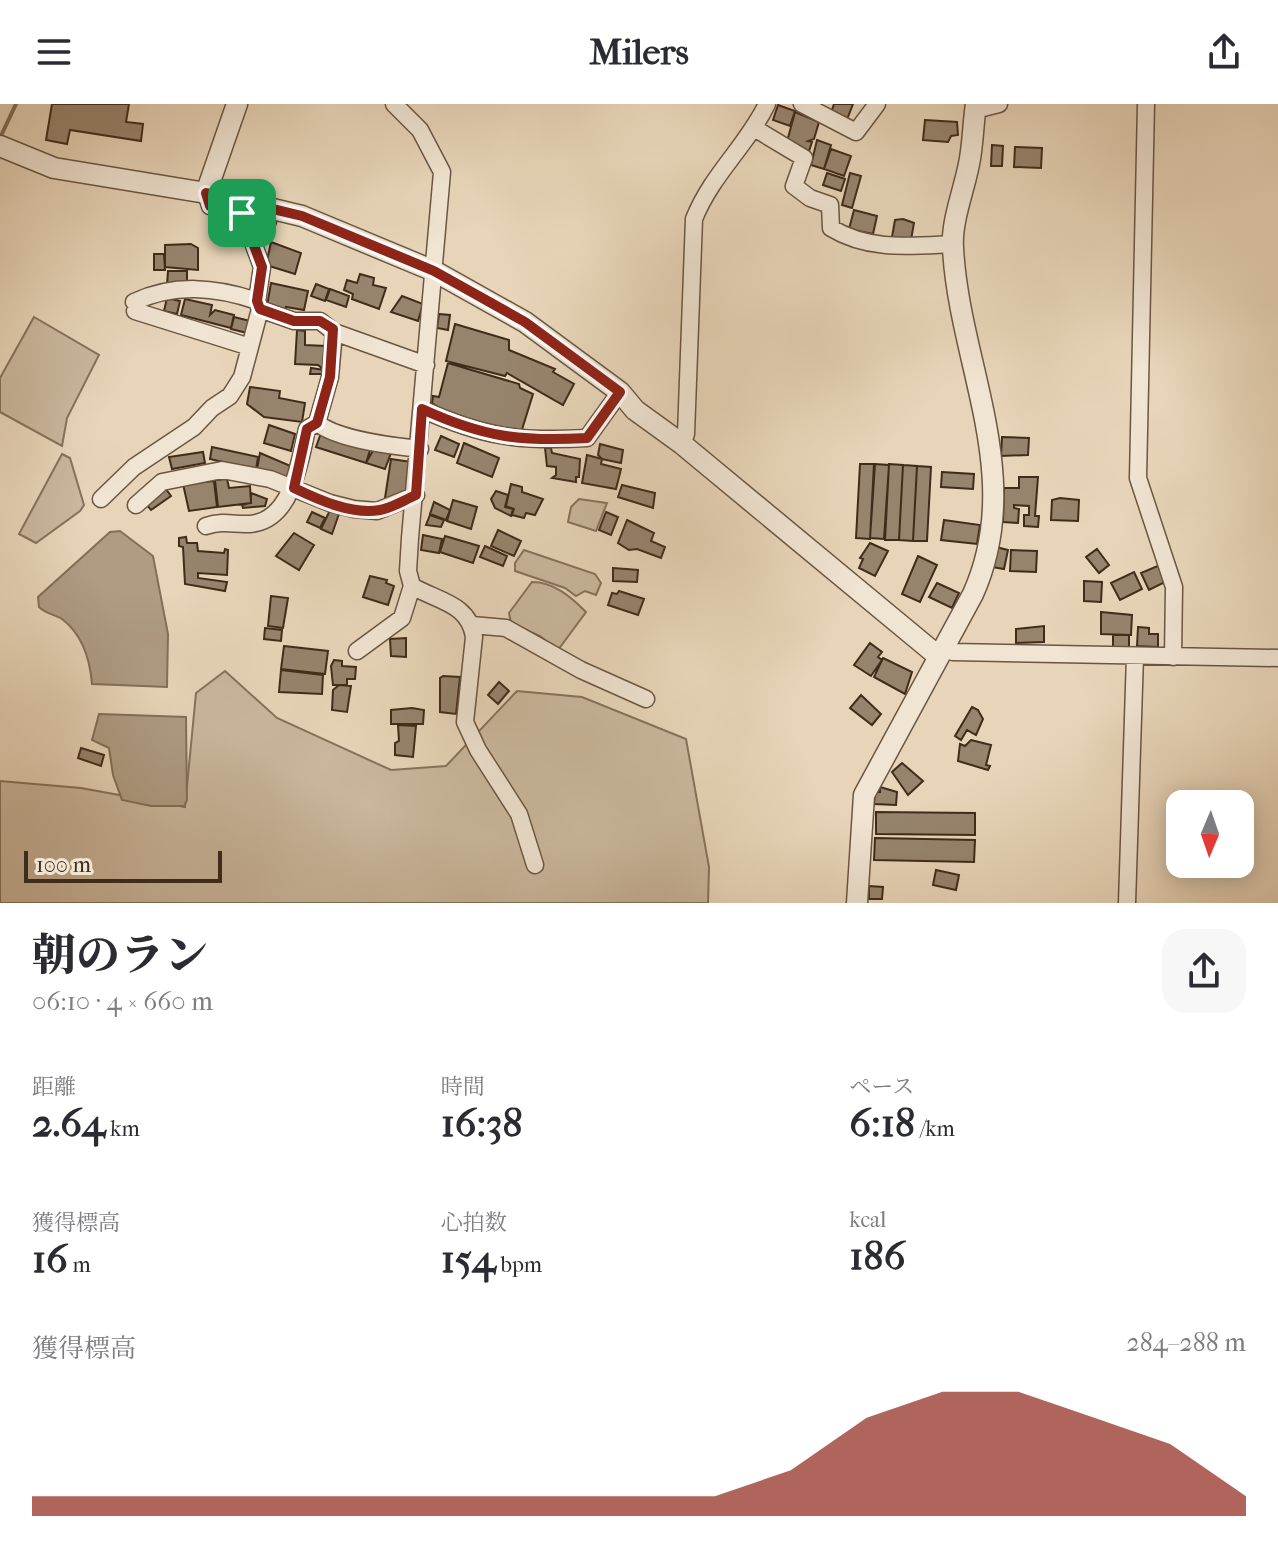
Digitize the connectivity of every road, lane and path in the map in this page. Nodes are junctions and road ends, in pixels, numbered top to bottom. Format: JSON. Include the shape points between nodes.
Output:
{"nodes":[{"id":1,"x":237,"y":104,"type":"edge"},
{"id":2,"x":394,"y":104,"type":"edge"},
{"id":3,"x":767,"y":104,"type":"edge"},
{"id":4,"x":802,"y":104,"type":"edge"},
{"id":5,"x":877,"y":104,"type":"edge"},
{"id":6,"x":999,"y":104,"type":"edge"},
{"id":7,"x":1146,"y":104,"type":"edge"},
{"id":8,"x":975,"y":107,"type":"edge"},
{"id":9,"x":754,"y":128,"type":"junction"},
{"id":10,"x":0,"y":146,"type":"edge"},
{"id":11,"x":206,"y":193,"type":"junction"},
{"id":12,"x":952,"y":244,"type":"junction"},
{"id":13,"x":434,"y":271,"type":"junction"},
{"id":14,"x":258,"y":305,"type":"junction"},
{"id":15,"x":334,"y":332,"type":"junction"},
{"id":16,"x":250,"y":347,"type":"junction"},
{"id":17,"x":426,"y":365,"type":"junction"},
{"id":18,"x":620,"y":392,"type":"junction"},
{"id":19,"x":422,"y":409,"type":"junction"},
{"id":20,"x":317,"y":423,"type":"junction"},
{"id":21,"x":682,"y":444,"type":"junction"},
{"id":22,"x":420,"y":449,"type":"junction"},
{"id":23,"x":294,"y":488,"type":"junction"},
{"id":24,"x":416,"y":495,"type":"junction"},
{"id":25,"x":101,"y":499,"type":"dead end"},
{"id":26,"x":136,"y":505,"type":"dead end"},
{"id":27,"x":206,"y":526,"type":"dead end"},
{"id":28,"x":412,"y":586,"type":"junction"},
{"id":29,"x":472,"y":625,"type":"junction"},
{"id":30,"x":357,"y":651,"type":"dead end"},
{"id":31,"x":941,"y":653,"type":"junction"},
{"id":32,"x":1135,"y":656,"type":"junction"},
{"id":33,"x":1173,"y":657,"type":"junction"},
{"id":34,"x":1278,"y":658,"type":"edge"},
{"id":35,"x":646,"y":699,"type":"dead end"},
{"id":36,"x":535,"y":865,"type":"dead end"},
{"id":37,"x":857,"y":903,"type":"edge"},
{"id":38,"x":1127,"y":903,"type":"edge"}],
"edges":[{"from":1,"to":11,"type":"street"},
{"from":2,"to":13,"type":"street","via":[[420,130],[442,172]]},
{"from":3,"to":9,"type":"street"},
{"from":4,"to":5,"type":"street","via":[[856,132]]},
{"from":6,"to":8,"type":"street"},
{"from":7,"to":33,"type":"street","via":[[1138,478],[1174,587]]},
{"from":8,"to":12,"type":"street"},
{"from":9,"to":12,"type":"street","via":[[804,158],[794,186],[830,205],[831,228],[839,233],[883,246]]},
{"from":9,"to":21,"type":"street","via":[[719,170],[694,219]]},
{"from":10,"to":11,"type":"street","via":[[54,168]]},
{"from":11,"to":13,"type":"street","via":[[302,216]]},
{"from":11,"to":14,"type":"street","via":[[210,206],[242,213],[262,267]]},
{"from":12,"to":31,"type":"street","via":[[960,308],[985,408],[992,467],[990,542],[984,571]]},
{"from":13,"to":17,"type":"street"},
{"from":13,"to":18,"type":"street","via":[[525,322]]},
{"from":14,"to":15,"type":"street","via":[[294,321],[320,321]]},
{"from":14,"to":16,"type":"street"},
{"from":14,"to":16,"type":"street","via":[[231,293],[199,289],[163,291],[134,306]]},
{"from":15,"to":17,"type":"street"},
{"from":15,"to":20,"type":"street","via":[[330,377]]},
{"from":16,"to":25,"type":"street","via":[[230,396],[134,467]]},
{"from":17,"to":19,"type":"street"},
{"from":18,"to":19,"type":"street","via":[[587,438],[515,440],[456,425]]},
{"from":18,"to":21,"type":"street","via":[[635,410]]},
{"from":19,"to":22,"type":"street"},
{"from":20,"to":22,"type":"street","via":[[389,446]]},
{"from":20,"to":23,"type":"street","via":[[307,429]]},
{"from":21,"to":31,"type":"street"},
{"from":22,"to":24,"type":"street"},
{"from":23,"to":24,"type":"street","via":[[330,503],[377,511]]},
{"from":23,"to":26,"type":"street","via":[[222,470],[162,482]]},
{"from":23,"to":27,"type":"street","via":[[277,511],[257,523]]},
{"from":24,"to":28,"type":"street","via":[[408,571]]},
{"from":28,"to":29,"type":"street","via":[[456,605]]},
{"from":28,"to":30,"type":"street","via":[[402,618]]},
{"from":29,"to":35,"type":"street","via":[[506,628]]},
{"from":29,"to":36,"type":"street","via":[[465,722],[519,814]]},
{"from":31,"to":32,"type":"street"},
{"from":31,"to":37,"type":"street","via":[[864,795]]},
{"from":32,"to":33,"type":"street"},
{"from":32,"to":38,"type":"street"},
{"from":33,"to":34,"type":"street"}]}
